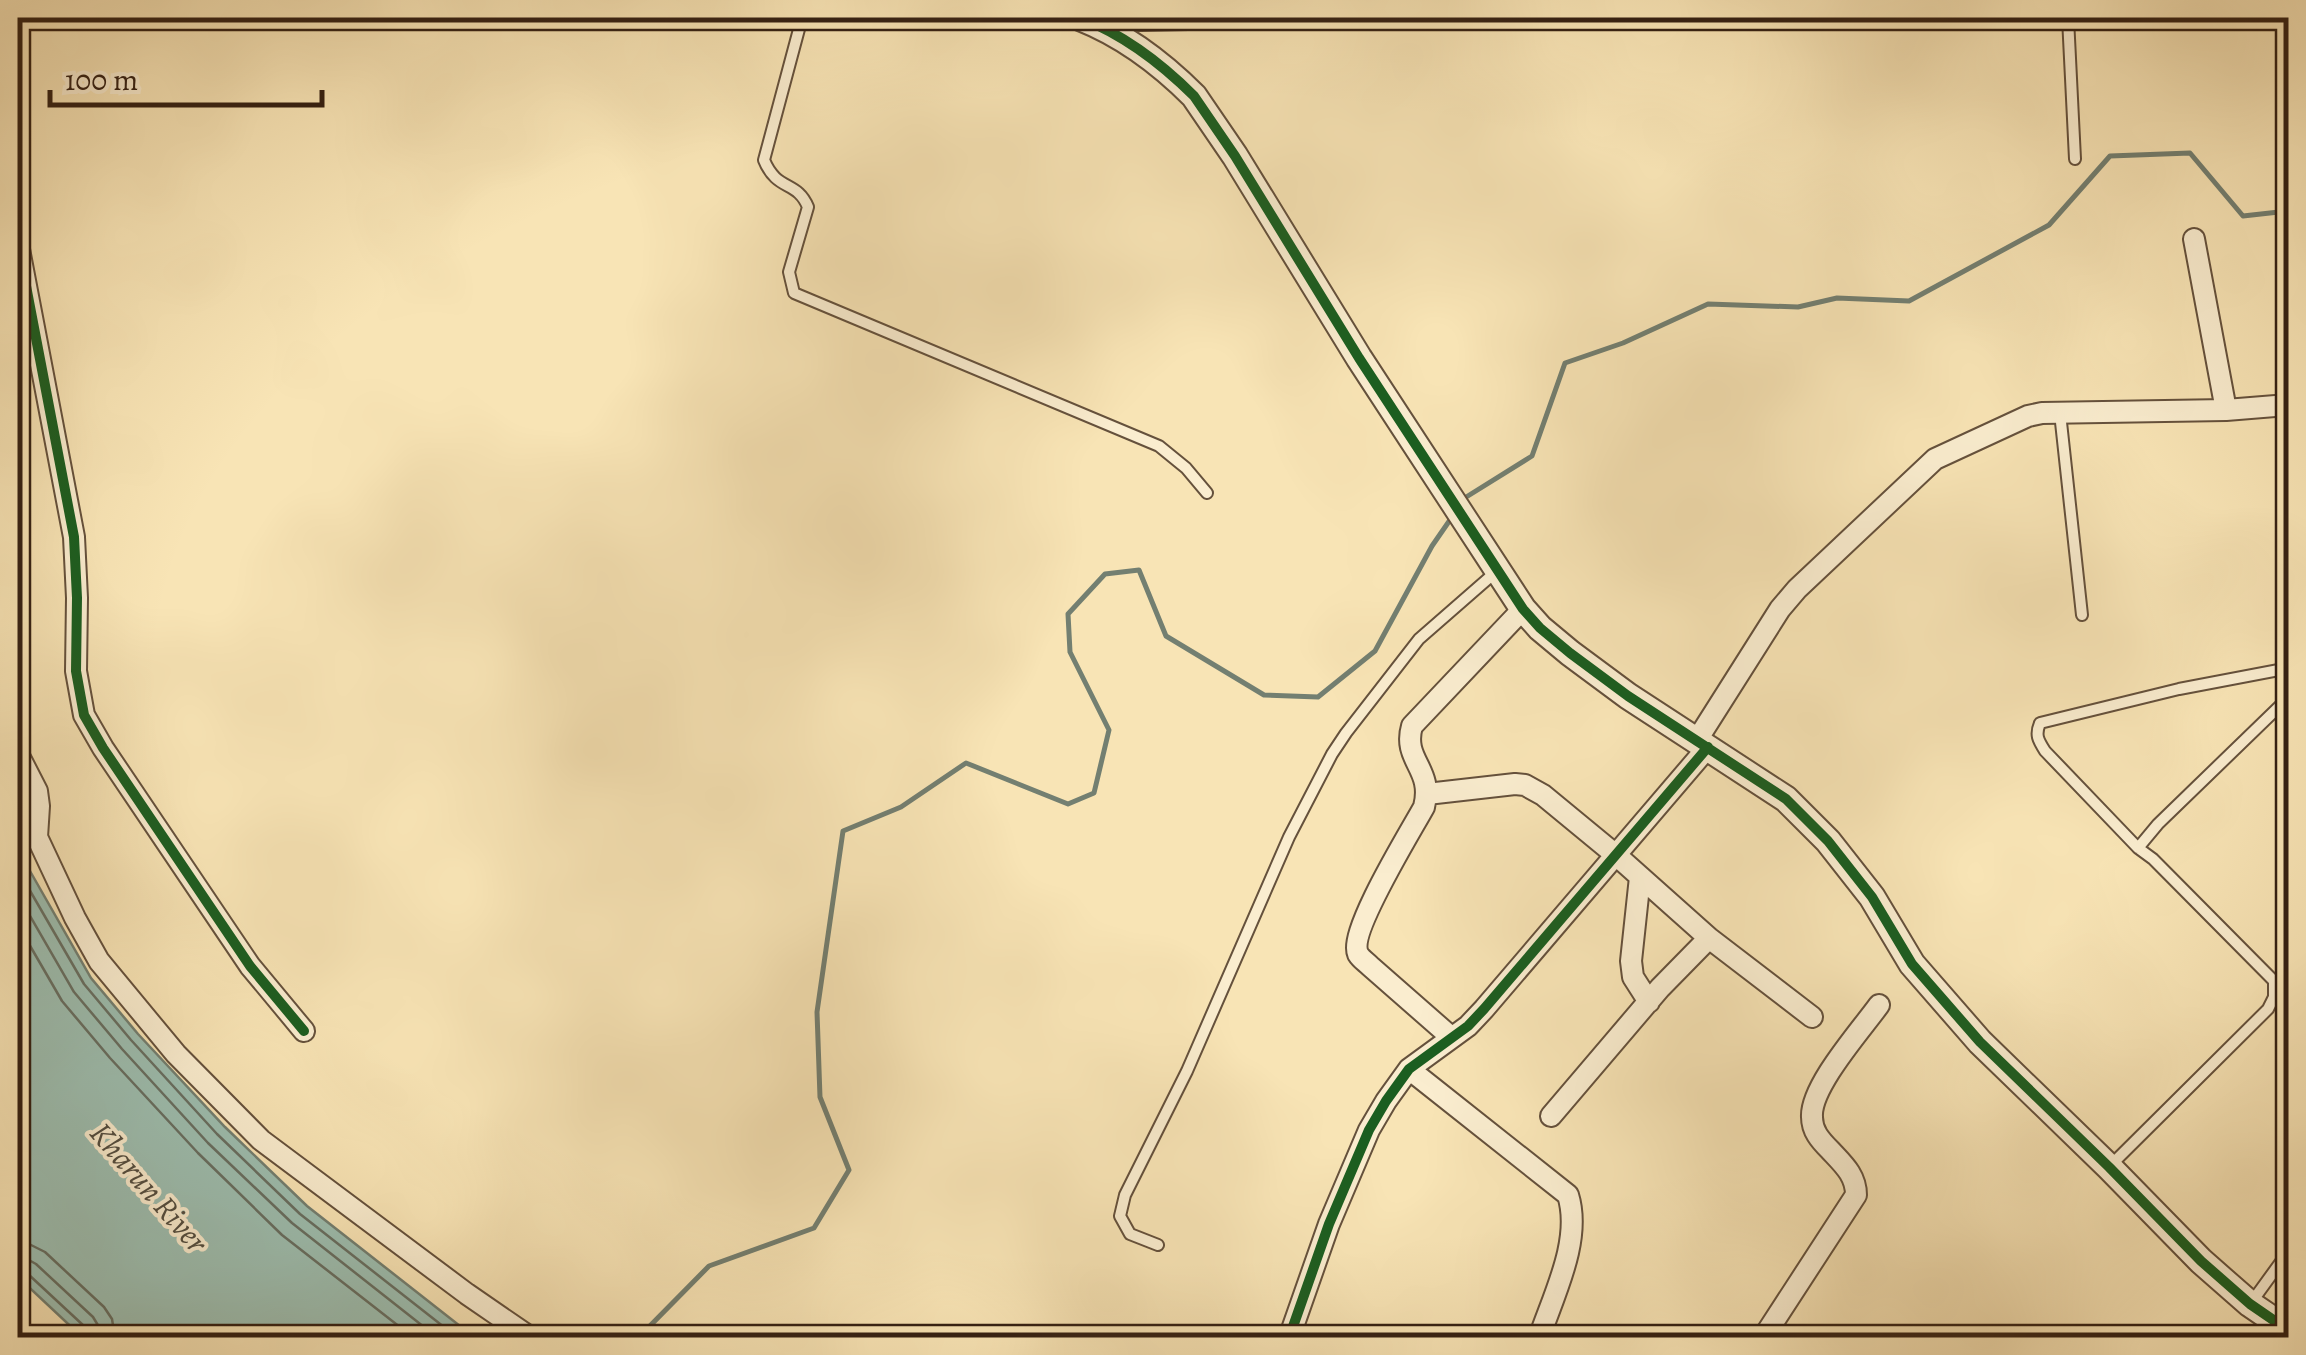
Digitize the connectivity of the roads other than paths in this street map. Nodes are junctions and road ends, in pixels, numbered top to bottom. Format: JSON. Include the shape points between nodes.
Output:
{"nodes":[{"id":1,"x":802,"y":18,"type":"edge"},
{"id":2,"x":1220,"y":18,"type":"edge"},
{"id":3,"x":1236,"y":18,"type":"edge"},
{"id":4,"x":2068,"y":18,"type":"edge"},
{"id":5,"x":1085,"y":19,"type":"edge"},
{"id":6,"x":2074,"y":159,"type":"dead end"},
{"id":7,"x":2194,"y":239,"type":"dead end"},
{"id":8,"x":18,"y":244,"type":"edge"},
{"id":9,"x":2288,"y":405,"type":"edge"},
{"id":10,"x":2226,"y":410,"type":"junction"},
{"id":11,"x":2060,"y":413,"type":"junction"},
{"id":12,"x":1207,"y":493,"type":"dead end"},
{"id":13,"x":1498,"y":570,"type":"junction"},
{"id":14,"x":1523,"y":609,"type":"junction"},
{"id":15,"x":2082,"y":615,"type":"dead end"},
{"id":16,"x":2288,"y":670,"type":"edge"},
{"id":17,"x":2288,"y":698,"type":"edge"},
{"id":18,"x":1702,"y":744,"type":"junction"},
{"id":19,"x":18,"y":754,"type":"edge"},
{"id":20,"x":1427,"y":794,"type":"junction"},
{"id":21,"x":2138,"y":848,"type":"junction"},
{"id":22,"x":1617,"y":856,"type":"junction"},
{"id":23,"x":1640,"y":877,"type":"junction"},
{"id":24,"x":1709,"y":938,"type":"junction"},
{"id":25,"x":1649,"y":1002,"type":"junction"},
{"id":26,"x":1879,"y":1005,"type":"dead end"},
{"id":27,"x":1812,"y":1017,"type":"dead end"},
{"id":28,"x":304,"y":1030,"type":"dead end"},
{"id":29,"x":1452,"y":1037,"type":"junction"},
{"id":30,"x":1409,"y":1069,"type":"junction"},
{"id":31,"x":1550,"y":1116,"type":"dead end"},
{"id":32,"x":2109,"y":1166,"type":"junction"},
{"id":33,"x":1158,"y":1244,"type":"dead end"},
{"id":34,"x":2288,"y":1252,"type":"edge"},
{"id":35,"x":2250,"y":1304,"type":"junction"},
{"id":36,"x":2288,"y":1330,"type":"edge"},
{"id":37,"x":531,"y":1338,"type":"edge"},
{"id":38,"x":1289,"y":1338,"type":"edge"},
{"id":39,"x":1539,"y":1338,"type":"edge"},
{"id":40,"x":1763,"y":1338,"type":"edge"}],
"edges":[{"from":1,"to":12,"type":"lane","via":[[764,160],[770,174],[799,191],[808,207],[789,272],[794,293],[1159,446]]},
{"from":2,"to":3,"type":"street"},
{"from":2,"to":5,"type":"street"},
{"from":4,"to":6,"type":"lane"},
{"from":5,"to":13,"type":"street","via":[[1142,50],[1194,96]]},
{"from":7,"to":10,"type":"street"},
{"from":8,"to":28,"type":"street","via":[[74,536],[76,671],[84,715],[250,966]]},
{"from":9,"to":10,"type":"street"},
{"from":10,"to":11,"type":"street"},
{"from":11,"to":15,"type":"lane"},
{"from":11,"to":18,"type":"street","via":[[2028,416],[1936,458],[1919,473],[1789,599]]},
{"from":13,"to":14,"type":"street"},
{"from":13,"to":33,"type":"lane","via":[[1401,661],[1332,754],[1289,837],[1125,1195],[1120,1216],[1130,1234]]},
{"from":14,"to":18,"type":"street","via":[[1570,654]]},
{"from":14,"to":20,"type":"street","via":[[1412,726],[1411,751]]},
{"from":16,"to":21,"type":"lane","via":[[2040,723],[2036,731],[2045,751]]},
{"from":17,"to":21,"type":"lane"},
{"from":18,"to":22,"type":"street"},
{"from":18,"to":32,"type":"street","via":[[1786,799],[1828,842],[1938,995]]},
{"from":19,"to":37,"type":"street","via":[[37,791],[37,838],[75,918],[99,961],[176,1054],[261,1140]]},
{"from":20,"to":22,"type":"street","via":[[1525,786]]},
{"from":20,"to":29,"type":"street","via":[[1370,906],[1358,954]]},
{"from":21,"to":32,"type":"lane","via":[[2274,981],[2274,997]]},
{"from":22,"to":23,"type":"street"},
{"from":22,"to":29,"type":"street"},
{"from":23,"to":24,"type":"street"},
{"from":23,"to":25,"type":"street","via":[[1631,961],[1633,978]]},
{"from":24,"to":25,"type":"street"},
{"from":24,"to":27,"type":"street"},
{"from":25,"to":31,"type":"street"},
{"from":26,"to":40,"type":"street","via":[[1813,1102],[1818,1137],[1856,1182],[1856,1195]]},
{"from":29,"to":30,"type":"street"},
{"from":30,"to":38,"type":"street","via":[[1369,1130]]},
{"from":30,"to":39,"type":"street","via":[[1568,1195],[1572,1238]]},
{"from":32,"to":35,"type":"street"},
{"from":34,"to":35,"type":"lane"},
{"from":35,"to":36,"type":"street"}]}
